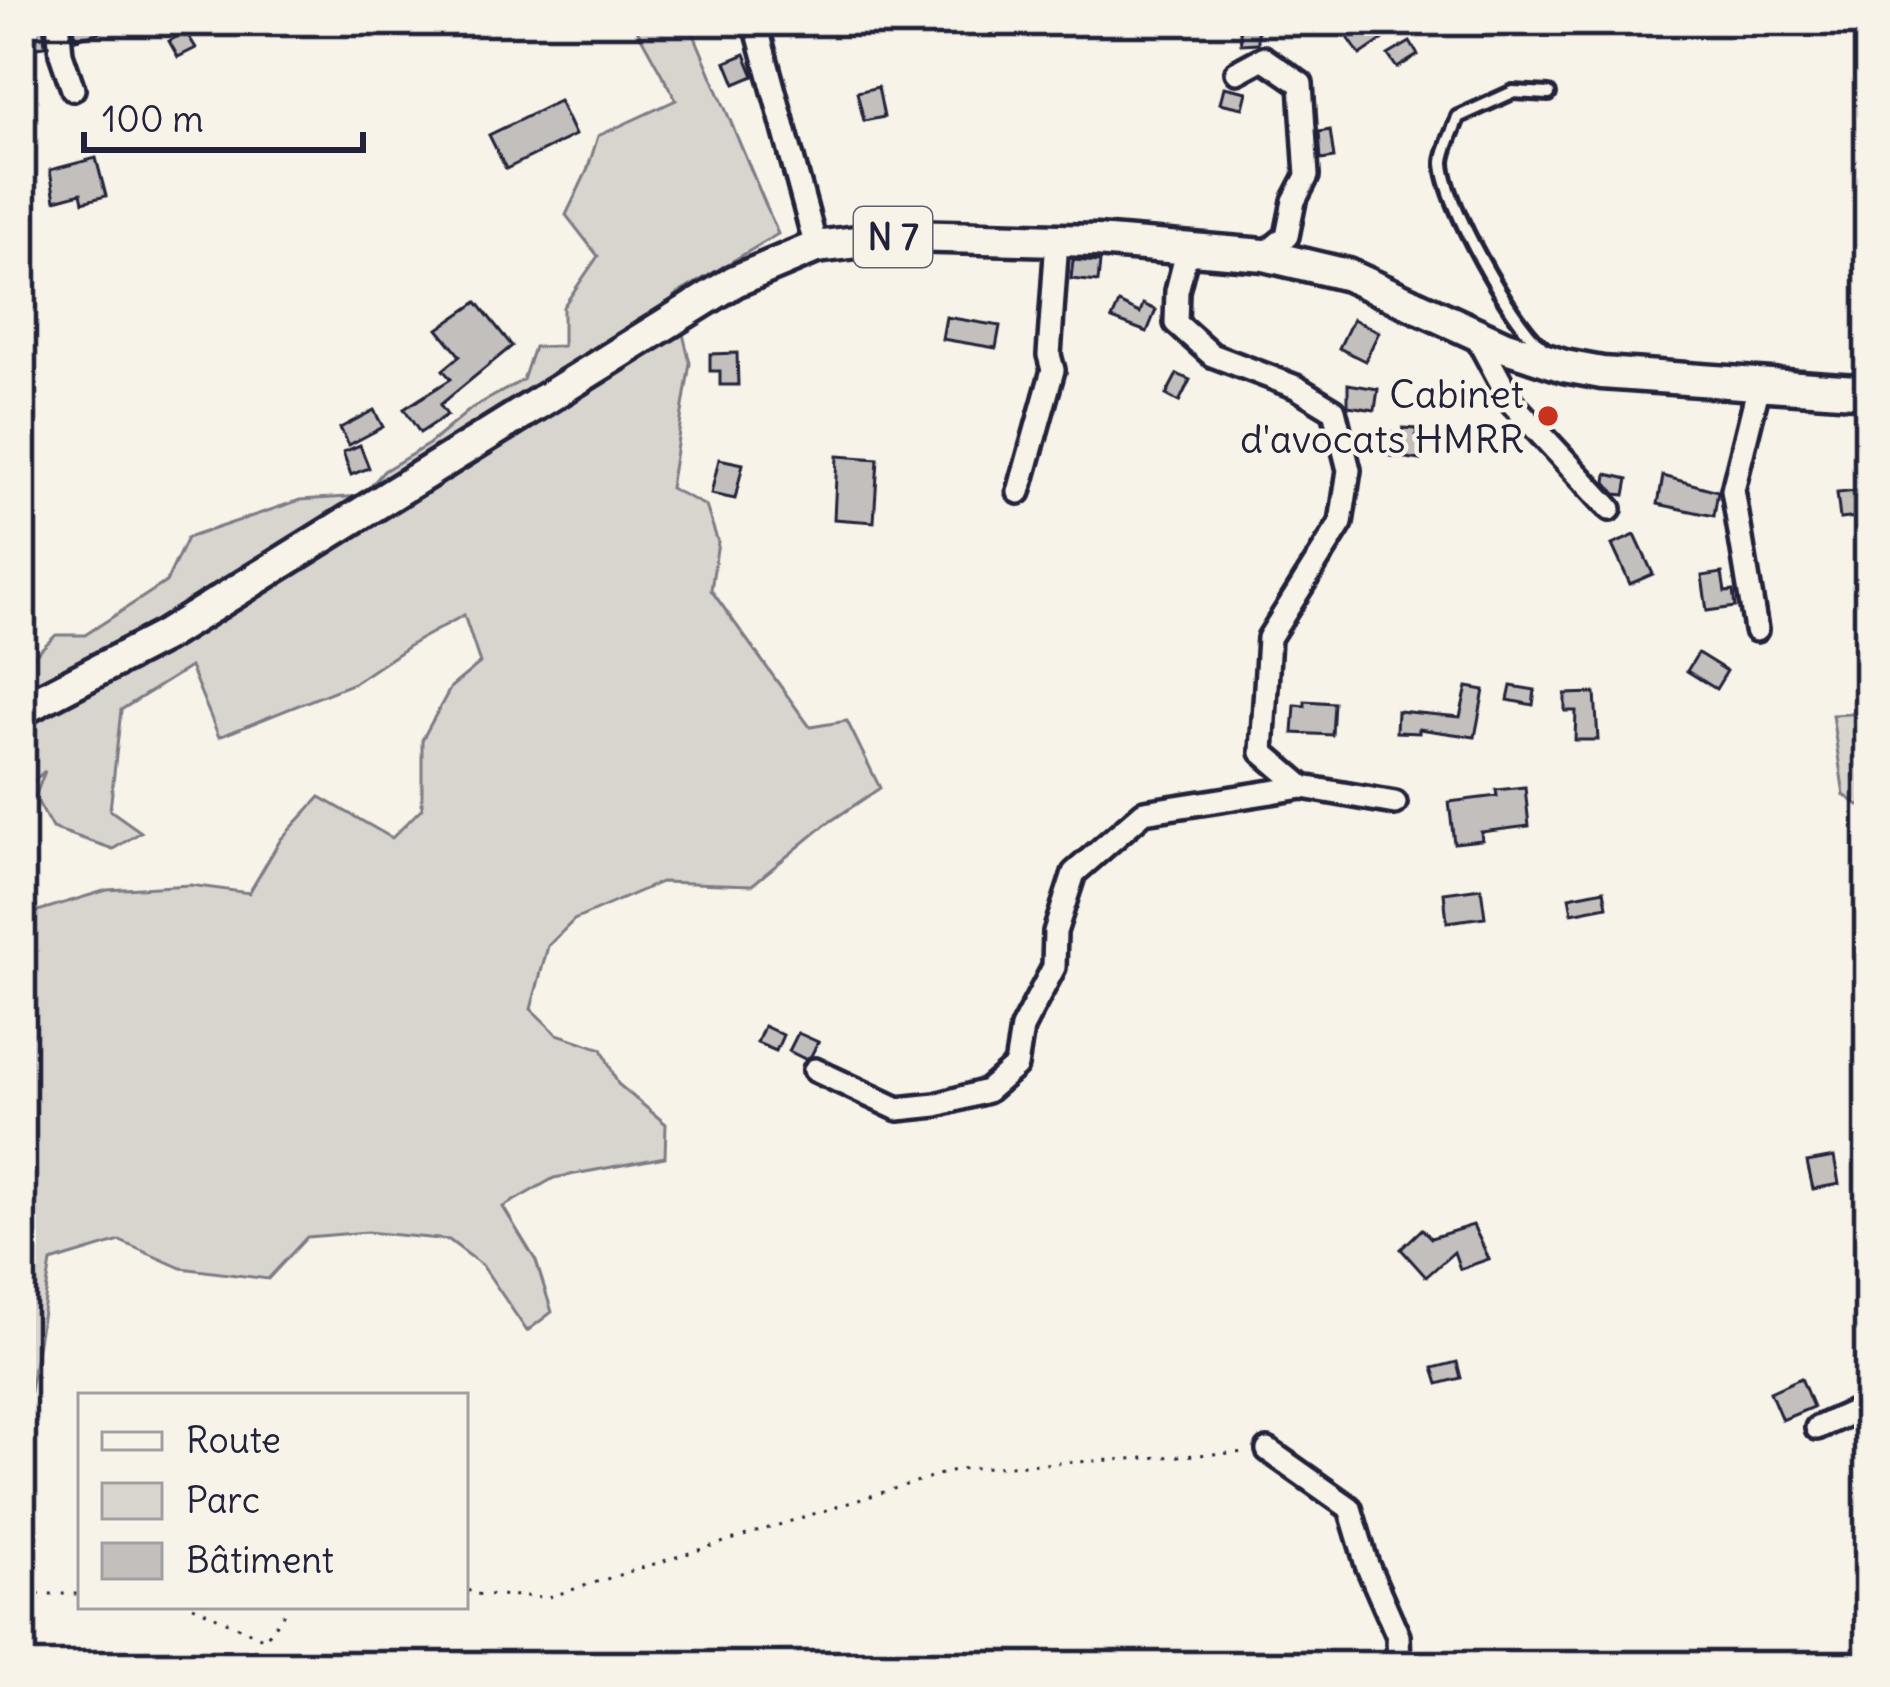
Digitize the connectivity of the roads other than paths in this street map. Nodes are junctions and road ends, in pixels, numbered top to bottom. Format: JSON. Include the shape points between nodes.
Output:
{"nodes":[{"id":1,"x":58,"y":21,"type":"edge"},
{"id":2,"x":755,"y":21,"type":"edge"},
{"id":3,"x":1238,"y":72,"type":"dead end"},
{"id":4,"x":73,"y":89,"type":"dead end"},
{"id":5,"x":1549,"y":94,"type":"dead end"},
{"id":6,"x":1057,"y":240,"type":"junction"},
{"id":7,"x":816,"y":247,"type":"junction"},
{"id":8,"x":1188,"y":248,"type":"junction"},
{"id":9,"x":1264,"y":255,"type":"junction"},
{"id":10,"x":1475,"y":334,"type":"junction"},
{"id":11,"x":1564,"y":366,"type":"junction"},
{"id":12,"x":1759,"y":385,"type":"junction"},
{"id":13,"x":1869,"y":392,"type":"edge"},
{"id":14,"x":1019,"y":492,"type":"dead end"},
{"id":15,"x":1610,"y":508,"type":"dead end"},
{"id":16,"x":1756,"y":630,"type":"dead end"},
{"id":17,"x":21,"y":710,"type":"edge"},
{"id":18,"x":1303,"y":787,"type":"junction"},
{"id":19,"x":1395,"y":803,"type":"dead end"},
{"id":20,"x":815,"y":1070,"type":"dead end"},
{"id":21,"x":1869,"y":1406,"type":"edge"},
{"id":22,"x":1817,"y":1428,"type":"dead end"},
{"id":23,"x":1268,"y":1450,"type":"road end"},
{"id":24,"x":1400,"y":1666,"type":"edge"}],
"edges":[{"from":1,"to":4,"type":"street"},
{"from":2,"to":7,"type":"street"},
{"from":3,"to":9,"type":"street","via":[[1263,58],[1301,84],[1306,176],[1287,236]]},
{"from":5,"to":11,"type":"lane","via":[[1513,92],[1458,117],[1443,161],[1464,228],[1523,331]]},
{"from":6,"to":7,"type":"main road","number":"N 7","via":[[906,236]]},
{"from":6,"to":8,"type":"main road","number":"N 7"},
{"from":6,"to":14,"type":"street","via":[[1053,370]]},
{"from":7,"to":17,"type":"main road","number":"N 7","via":[[735,281],[164,636]]},
{"from":8,"to":9,"type":"main road","number":"N 7"},
{"from":8,"to":18,"type":"street","via":[[1176,323],[1212,355],[1334,410],[1349,470],[1341,523],[1268,638],[1262,752]]},
{"from":9,"to":10,"type":"main road","number":"N 7","via":[[1348,275]]},
{"from":10,"to":11,"type":"main road","number":"N 7"},
{"from":10,"to":15,"type":"street","via":[[1512,403]]},
{"from":11,"to":12,"type":"main road","number":"N 7"},
{"from":12,"to":13,"type":"main road","number":"N 7"},
{"from":12,"to":16,"type":"street","via":[[1733,490]]},
{"from":18,"to":19,"type":"street"},
{"from":18,"to":20,"type":"street","via":[[1144,812],[1074,873],[1055,932],[1054,967],[1022,1028],[1016,1066],[987,1091],[898,1109]]},
{"from":21,"to":22,"type":"street"},
{"from":23,"to":24,"type":"street","via":[[1350,1508],[1398,1636]]}]}
